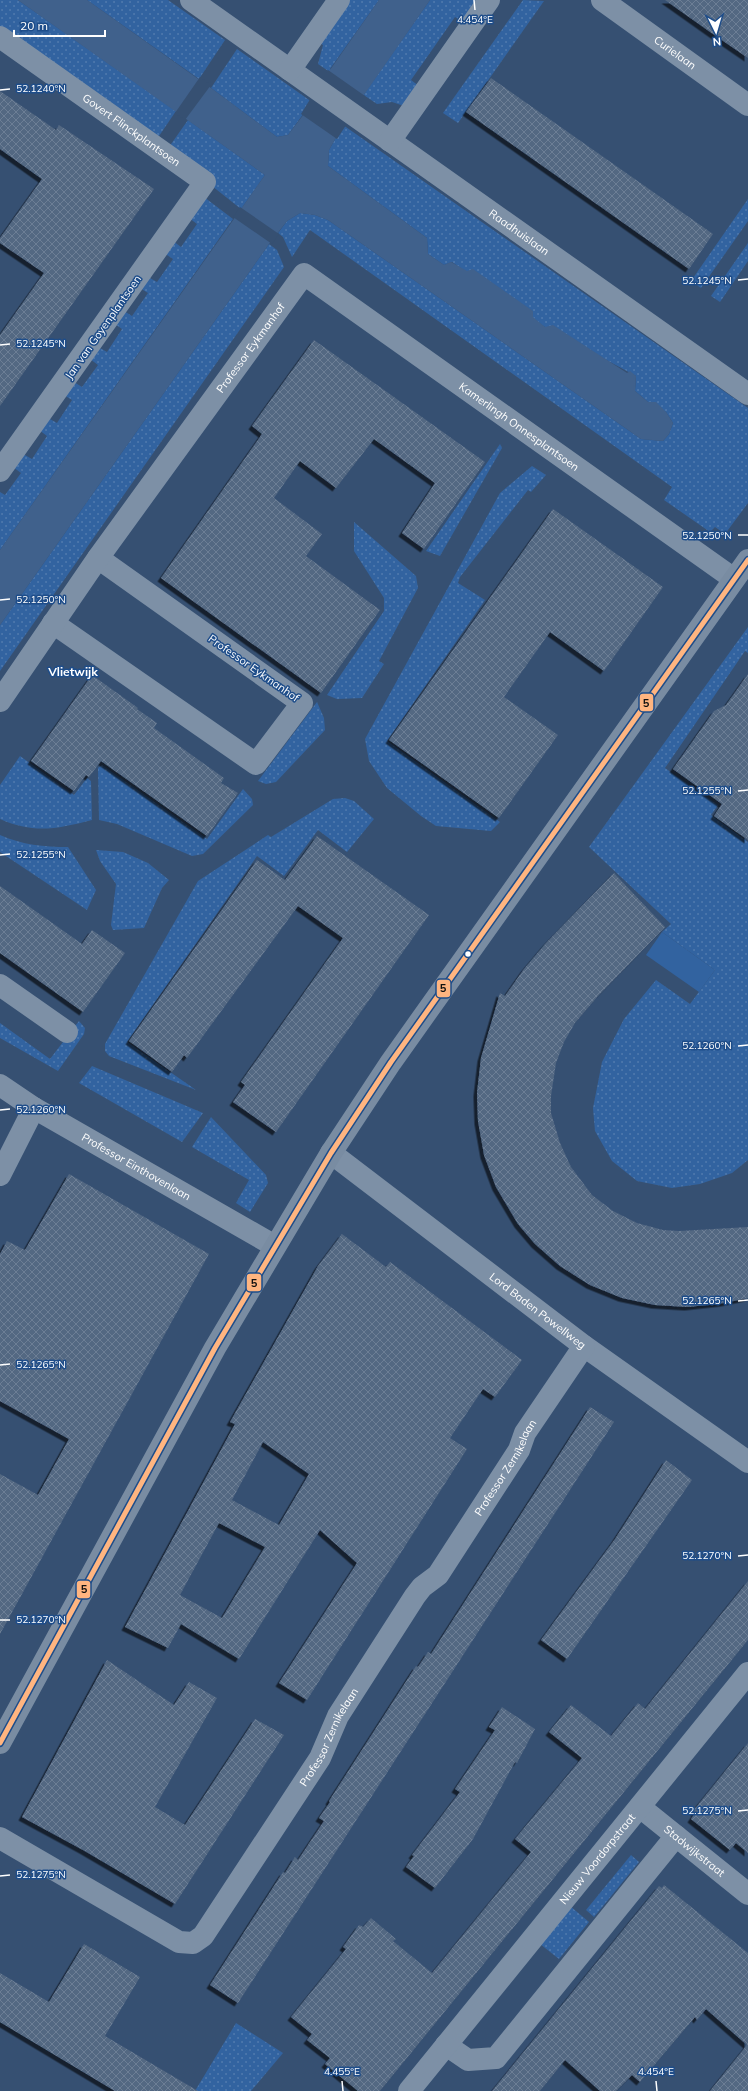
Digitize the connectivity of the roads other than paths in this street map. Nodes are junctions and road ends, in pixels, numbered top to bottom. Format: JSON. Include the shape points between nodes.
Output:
{"nodes":[{"id":1,"x":191,"y":0,"type":"edge"},
{"id":2,"x":339,"y":0,"type":"edge"},
{"id":3,"x":490,"y":0,"type":"edge"},
{"id":4,"x":602,"y":0,"type":"edge"},
{"id":5,"x":0,"y":37,"type":"edge"},
{"id":6,"x":290,"y":70,"type":"junction"},
{"id":7,"x":748,"y":105,"type":"edge"},
{"id":8,"x":390,"y":141,"type":"junction"},
{"id":9,"x":204,"y":182,"type":"joint"},
{"id":10,"x":304,"y":274,"type":"joint"},
{"id":11,"x":748,"y":394,"type":"edge"},
{"id":12,"x":0,"y":471,"type":"edge"},
{"id":13,"x":98,"y":558,"type":"junction"},
{"id":14,"x":748,"y":560,"type":"edge"},
{"id":15,"x":734,"y":579,"type":"junction"},
{"id":16,"x":54,"y":623,"type":"junction"},
{"id":17,"x":0,"y":701,"type":"edge"},
{"id":18,"x":0,"y":985,"type":"edge"},
{"id":19,"x":67,"y":1032,"type":"dead end"},
{"id":20,"x":0,"y":1085,"type":"edge"},
{"id":21,"x":34,"y":1108,"type":"junction"},
{"id":22,"x":331,"y":1153,"type":"junction"},
{"id":23,"x":0,"y":1175,"type":"edge"},
{"id":24,"x":275,"y":1246,"type":"junction"},
{"id":25,"x":584,"y":1346,"type":"junction"},
{"id":26,"x":748,"y":1462,"type":"edge"},
{"id":27,"x":748,"y":1673,"type":"edge"},
{"id":28,"x":0,"y":1743,"type":"edge"},
{"id":29,"x":640,"y":1807,"type":"junction"},
{"id":30,"x":676,"y":1836,"type":"junction"},
{"id":31,"x":0,"y":1838,"type":"edge"},
{"id":32,"x":748,"y":1894,"type":"edge"},
{"id":33,"x":446,"y":2045,"type":"junction"},
{"id":34,"x":409,"y":2091,"type":"edge"}],
"edges":[{"from":1,"to":6,"type":"street","name":"Raadhuislaan"},
{"from":2,"to":6,"type":"street"},
{"from":3,"to":8,"type":"street"},
{"from":4,"to":7,"type":"street","name":"Curielaan"},
{"from":5,"to":9,"type":"street","name":"Govert Flinckplantsoen"},
{"from":6,"to":8,"type":"street","name":"Raadhuislaan"},
{"from":8,"to":11,"type":"street","name":"Raadhuislaan"},
{"from":9,"to":12,"type":"street","name":"Jan van Goyenplantsoen"},
{"from":10,"to":13,"type":"street","name":"Professor Eykmanhof"},
{"from":10,"to":15,"type":"street","name":"Kamerlingh Onnesplantsoen"},
{"from":13,"to":16,"type":"street","name":"Professor Eykmanhof"},
{"from":13,"to":16,"type":"street","name":"Professor Eykmanhof","via":[[302,703],[256,764]]},
{"from":14,"to":15,"type":"street"},
{"from":15,"to":22,"type":"street","via":[[391,1062]]},
{"from":16,"to":17,"type":"street","name":"Professor Eykmanhof"},
{"from":18,"to":19,"type":"street"},
{"from":20,"to":21,"type":"street","name":"Professor Einthovenlaan"},
{"from":21,"to":23,"type":"street"},
{"from":21,"to":24,"type":"street","name":"Professor Einthovenlaan"},
{"from":22,"to":24,"type":"street"},
{"from":22,"to":25,"type":"street","name":"Lord Baden Powellweg"},
{"from":24,"to":28,"type":"street","via":[[215,1348]]},
{"from":25,"to":26,"type":"street","name":"Lord Baden Powellweg"},
{"from":25,"to":31,"type":"street","name":"Professor Zernikelaan","via":[[525,1433],[519,1450],[438,1575],[415,1596],[338,1716],[320,1758],[203,1936],[193,1943],[179,1942]]},
{"from":27,"to":29,"type":"street","name":"Nieuw Voordorpstraat"},
{"from":29,"to":30,"type":"street","name":"Stadwijkstraat"},
{"from":29,"to":33,"type":"street","name":"Nieuw Voordorpstraat"},
{"from":30,"to":32,"type":"street","name":"Stadwijkstraat"},
{"from":30,"to":33,"type":"street","via":[[496,2058],[468,2060]]},
{"from":33,"to":34,"type":"street","name":"Nieuw Voordorpstraat"}]}
